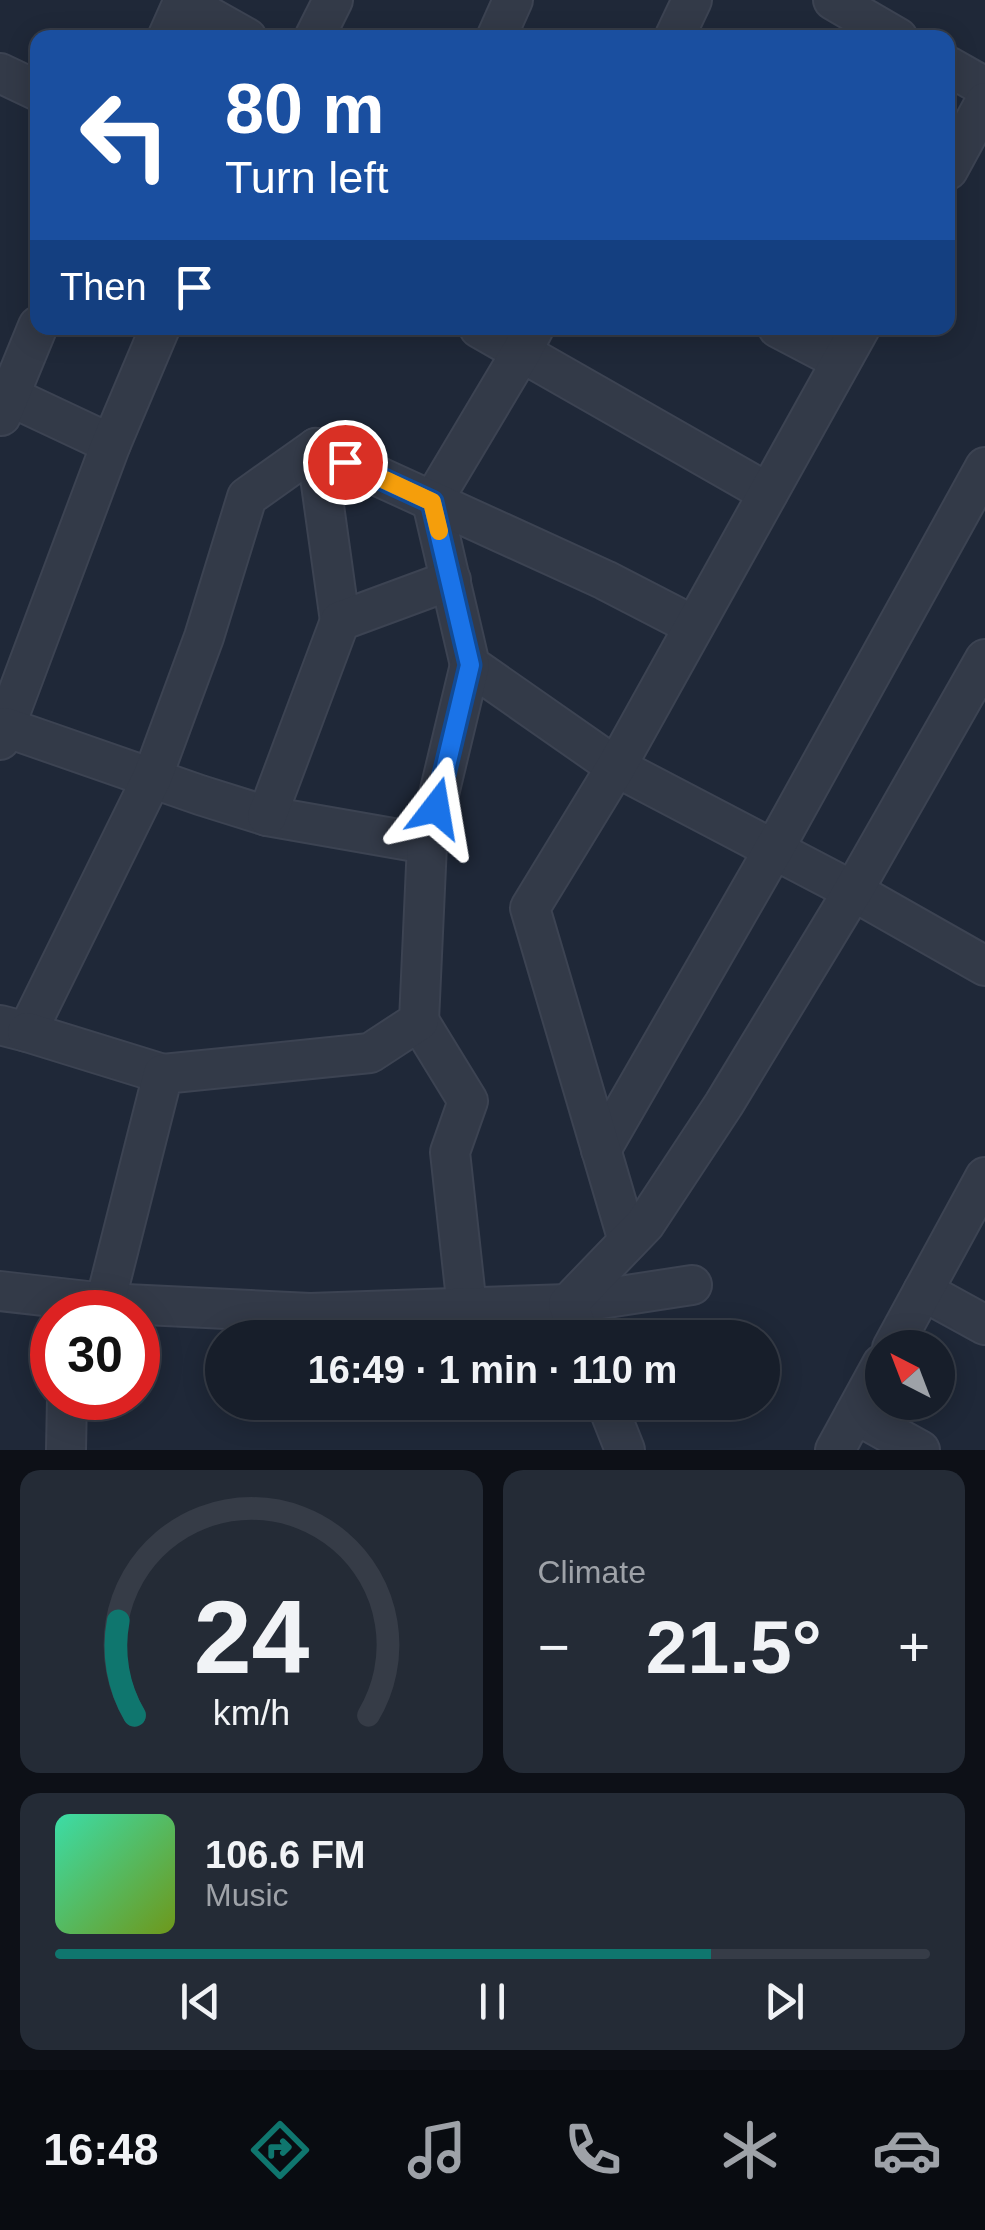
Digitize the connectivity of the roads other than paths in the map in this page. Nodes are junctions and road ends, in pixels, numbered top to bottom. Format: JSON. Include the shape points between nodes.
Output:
{"nodes":[{"id":1,"x":332,"y":0,"type":"edge"},
{"id":2,"x":513,"y":0,"type":"edge"},
{"id":3,"x":692,"y":0,"type":"edge"},
{"id":4,"x":832,"y":0,"type":"edge"},
{"id":5,"x":171,"y":30,"type":"edge"},
{"id":6,"x":234,"y":30,"type":"edge"},
{"id":7,"x":318,"y":30,"type":"edge"},
{"id":8,"x":500,"y":30,"type":"edge"},
{"id":9,"x":678,"y":30,"type":"edge"},
{"id":10,"x":884,"y":30,"type":"edge"},
{"id":11,"x":955,"y":70,"type":"edge"},
{"id":12,"x":0,"y":74,"type":"edge"},
{"id":13,"x":30,"y":87,"type":"edge"},
{"id":14,"x":985,"y":87,"type":"edge"},
{"id":15,"x":985,"y":102,"type":"edge"},
{"id":16,"x":955,"y":157,"type":"edge"},
{"id":17,"x":34,"y":335,"type":"edge"},
{"id":18,"x":157,"y":335,"type":"edge"},
{"id":19,"x":792,"y":335,"type":"edge"},
{"id":20,"x":856,"y":335,"type":"edge"},
{"id":21,"x":528,"y":339,"type":"edge"},
{"id":22,"x":842,"y":360,"type":"junction"},
{"id":23,"x":4,"y":407,"type":"edge"},
{"id":24,"x":111,"y":444,"type":"junction"},
{"id":25,"x":316,"y":448,"type":"junction"},
{"id":26,"x":985,"y":467,"type":"edge"},
{"id":27,"x":768,"y":493,"type":"junction"},
{"id":28,"x":432,"y":502,"type":"junction"},
{"id":29,"x":451,"y":580,"type":"junction"},
{"id":30,"x":340,"y":621,"type":"junction"},
{"id":31,"x":694,"y":626,"type":"junction"},
{"id":32,"x":985,"y":658,"type":"edge"},
{"id":33,"x":470,"y":665,"type":"junction"},
{"id":34,"x":2,"y":733,"type":"edge"},
{"id":35,"x":616,"y":767,"type":"junction"},
{"id":36,"x":152,"y":778,"type":"junction"},
{"id":37,"x":267,"y":816,"type":"junction"},
{"id":38,"x":427,"y":844,"type":"junction"},
{"id":39,"x":774,"y":849,"type":"junction"},
{"id":40,"x":853,"y":891,"type":"junction"},
{"id":41,"x":985,"y":966,"type":"edge"},
{"id":42,"x":418,"y":1021,"type":"junction"},
{"id":43,"x":14,"y":1028,"type":"edge"},
{"id":44,"x":163,"y":1074,"type":"junction"},
{"id":45,"x":601,"y":1150,"type":"junction"},
{"id":46,"x":985,"y":1177,"type":"edge"},
{"id":47,"x":628,"y":1242,"type":"junction"},
{"id":48,"x":692,"y":1285,"type":"dead end"},
{"id":49,"x":86,"y":1290,"type":"edge"},
{"id":50,"x":923,"y":1290,"type":"junction"},
{"id":51,"x":0,"y":1291,"type":"edge"},
{"id":52,"x":30,"y":1296,"type":"edge"},
{"id":53,"x":160,"y":1308,"type":"edge"},
{"id":54,"x":468,"y":1308,"type":"junction"},
{"id":55,"x":567,"y":1320,"type":"edge"},
{"id":56,"x":576,"y":1320,"type":"edge"},
{"id":57,"x":578,"y":1320,"type":"edge"},
{"id":58,"x":985,"y":1325,"type":"edge"},
{"id":59,"x":902,"y":1330,"type":"edge"},
{"id":60,"x":865,"y":1395,"type":"edge"},
{"id":61,"x":855,"y":1414,"type":"junction"},
{"id":62,"x":67,"y":1420,"type":"edge"},
{"id":63,"x":613,"y":1420,"type":"edge"},
{"id":64,"x":66,"y":1450,"type":"edge"},
{"id":65,"x":625,"y":1450,"type":"edge"},
{"id":66,"x":835,"y":1450,"type":"edge"},
{"id":67,"x":920,"y":1450,"type":"edge"}],
"edges":[{"from":1,"to":7,"type":"street"},
{"from":2,"to":8,"type":"street"},
{"from":3,"to":9,"type":"street"},
{"from":4,"to":10,"type":"street"},
{"from":5,"to":6,"type":"street","via":[[183,2]]},
{"from":11,"to":14,"type":"street"},
{"from":12,"to":13,"type":"street"},
{"from":15,"to":16,"type":"street"},
{"from":17,"to":23,"type":"street"},
{"from":18,"to":24,"type":"street"},
{"from":19,"to":22,"type":"street"},
{"from":20,"to":22,"type":"street"},
{"from":21,"to":27,"type":"street"},
{"from":21,"to":28,"type":"street"},
{"from":22,"to":27,"type":"street"},
{"from":23,"to":24,"type":"street"},
{"from":24,"to":34,"type":"street"},
{"from":25,"to":28,"type":"street"},
{"from":25,"to":30,"type":"street"},
{"from":25,"to":36,"type":"street","via":[[247,497]]},
{"from":26,"to":39,"type":"street"},
{"from":27,"to":31,"type":"street"},
{"from":28,"to":29,"type":"street"},
{"from":28,"to":31,"type":"street"},
{"from":29,"to":30,"type":"street"},
{"from":29,"to":33,"type":"street"},
{"from":30,"to":37,"type":"street"},
{"from":31,"to":35,"type":"street"},
{"from":32,"to":40,"type":"street"},
{"from":33,"to":35,"type":"street"},
{"from":33,"to":38,"type":"street"},
{"from":34,"to":36,"type":"street"},
{"from":35,"to":39,"type":"street"},
{"from":35,"to":45,"type":"street","via":[[530,908]]},
{"from":36,"to":37,"type":"street"},
{"from":36,"to":43,"type":"street"},
{"from":37,"to":38,"type":"street"},
{"from":38,"to":42,"type":"street"},
{"from":39,"to":40,"type":"street"},
{"from":39,"to":45,"type":"street"},
{"from":40,"to":41,"type":"street"},
{"from":40,"to":47,"type":"street","via":[[724,1104]]},
{"from":42,"to":44,"type":"street","via":[[370,1053]]},
{"from":42,"to":54,"type":"street","via":[[468,1101],[450,1152]]},
{"from":43,"to":44,"type":"street"},
{"from":44,"to":49,"type":"street"},
{"from":45,"to":47,"type":"street"},
{"from":46,"to":50,"type":"street"},
{"from":47,"to":56,"type":"street"},
{"from":48,"to":57,"type":"street"},
{"from":50,"to":58,"type":"street"},
{"from":50,"to":59,"type":"street"},
{"from":51,"to":52,"type":"street"},
{"from":53,"to":54,"type":"street","via":[[310,1313]]},
{"from":54,"to":55,"type":"street"},
{"from":60,"to":61,"type":"street"},
{"from":61,"to":66,"type":"street"},
{"from":61,"to":67,"type":"street"},
{"from":62,"to":64,"type":"street"},
{"from":63,"to":65,"type":"street"}]}
